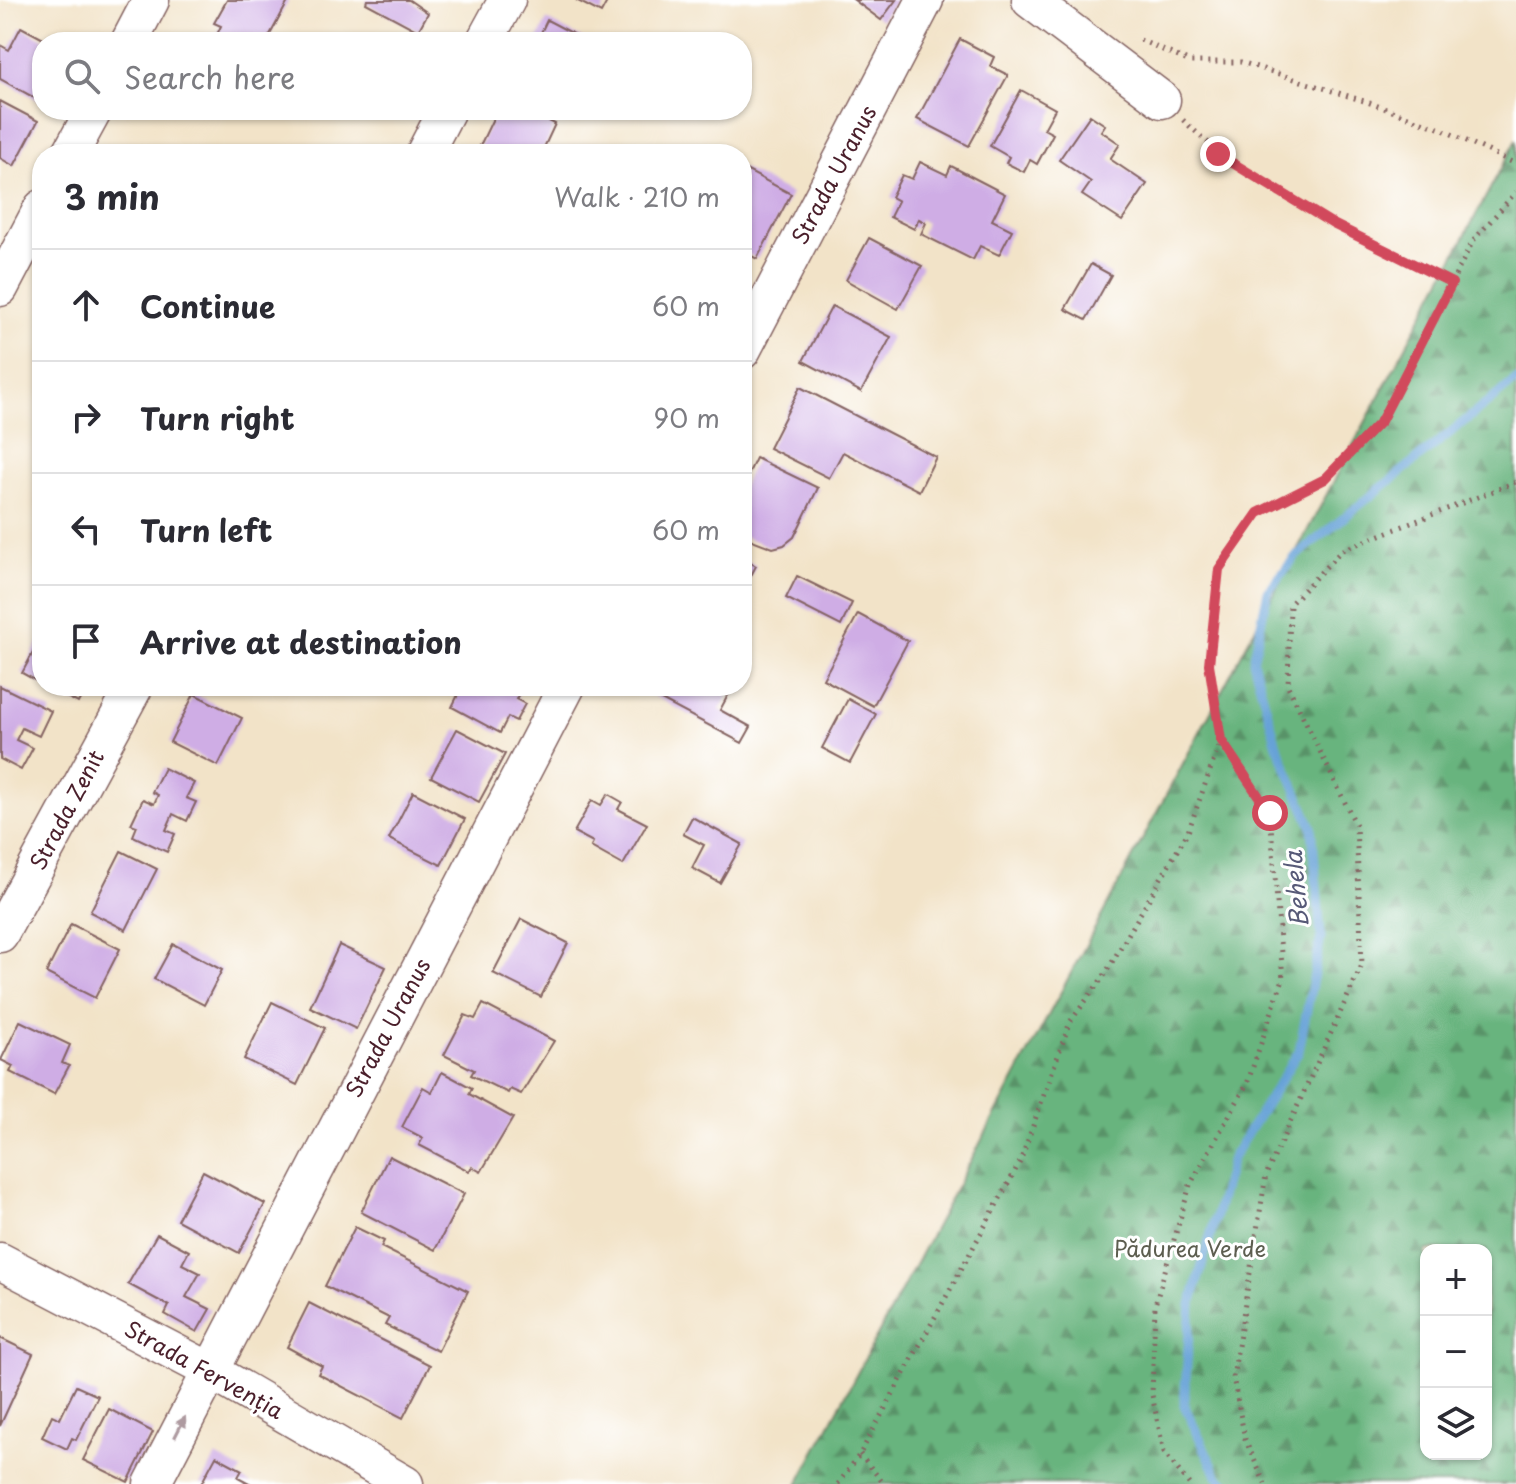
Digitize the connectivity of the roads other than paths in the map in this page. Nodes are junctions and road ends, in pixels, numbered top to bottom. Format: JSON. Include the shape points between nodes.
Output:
{"nodes":[{"id":1,"x":151,"y":0,"type":"edge"},
{"id":2,"x":507,"y":0,"type":"edge"},
{"id":3,"x":925,"y":0,"type":"edge"},
{"id":4,"x":1030,"y":0,"type":"edge"},
{"id":5,"x":134,"y":32,"type":"edge"},
{"id":6,"x":489,"y":32,"type":"edge"},
{"id":7,"x":1162,"y":100,"type":"road end"},
{"id":8,"x":89,"y":120,"type":"edge"},
{"id":9,"x":442,"y":120,"type":"edge"},
{"id":10,"x":75,"y":144,"type":"edge"},
{"id":11,"x":429,"y":144,"type":"edge"},
{"id":12,"x":32,"y":227,"type":"edge"},
{"id":13,"x":0,"y":288,"type":"edge"},
{"id":14,"x":752,"y":332,"type":"edge"},
{"id":15,"x":130,"y":696,"type":"edge"},
{"id":16,"x":562,"y":696,"type":"edge"},
{"id":17,"x":0,"y":934,"type":"edge"},
{"id":18,"x":0,"y":1261,"type":"edge"},
{"id":19,"x":209,"y":1370,"type":"junction"},
{"id":20,"x":152,"y":1484,"type":"edge"},
{"id":21,"x":405,"y":1484,"type":"edge"}],
"edges":[{"from":1,"to":5,"type":"street"},
{"from":2,"to":6,"type":"street"},
{"from":3,"to":14,"type":"street","name":"Strada Uranus"},
{"from":4,"to":7,"type":"street"},
{"from":8,"to":10,"type":"street"},
{"from":9,"to":11,"type":"street"},
{"from":12,"to":13,"type":"street"},
{"from":15,"to":17,"type":"street","name":"Strada Zenit"},
{"from":16,"to":19,"type":"street","name":"Strada Uranus"},
{"from":18,"to":19,"type":"street","name":"Strada Fervenția"},
{"from":20,"to":19,"type":"street","name":"Strada Uranus","one_way":true},
{"from":19,"to":21,"type":"street","name":"Strada Fervenția"}]}
